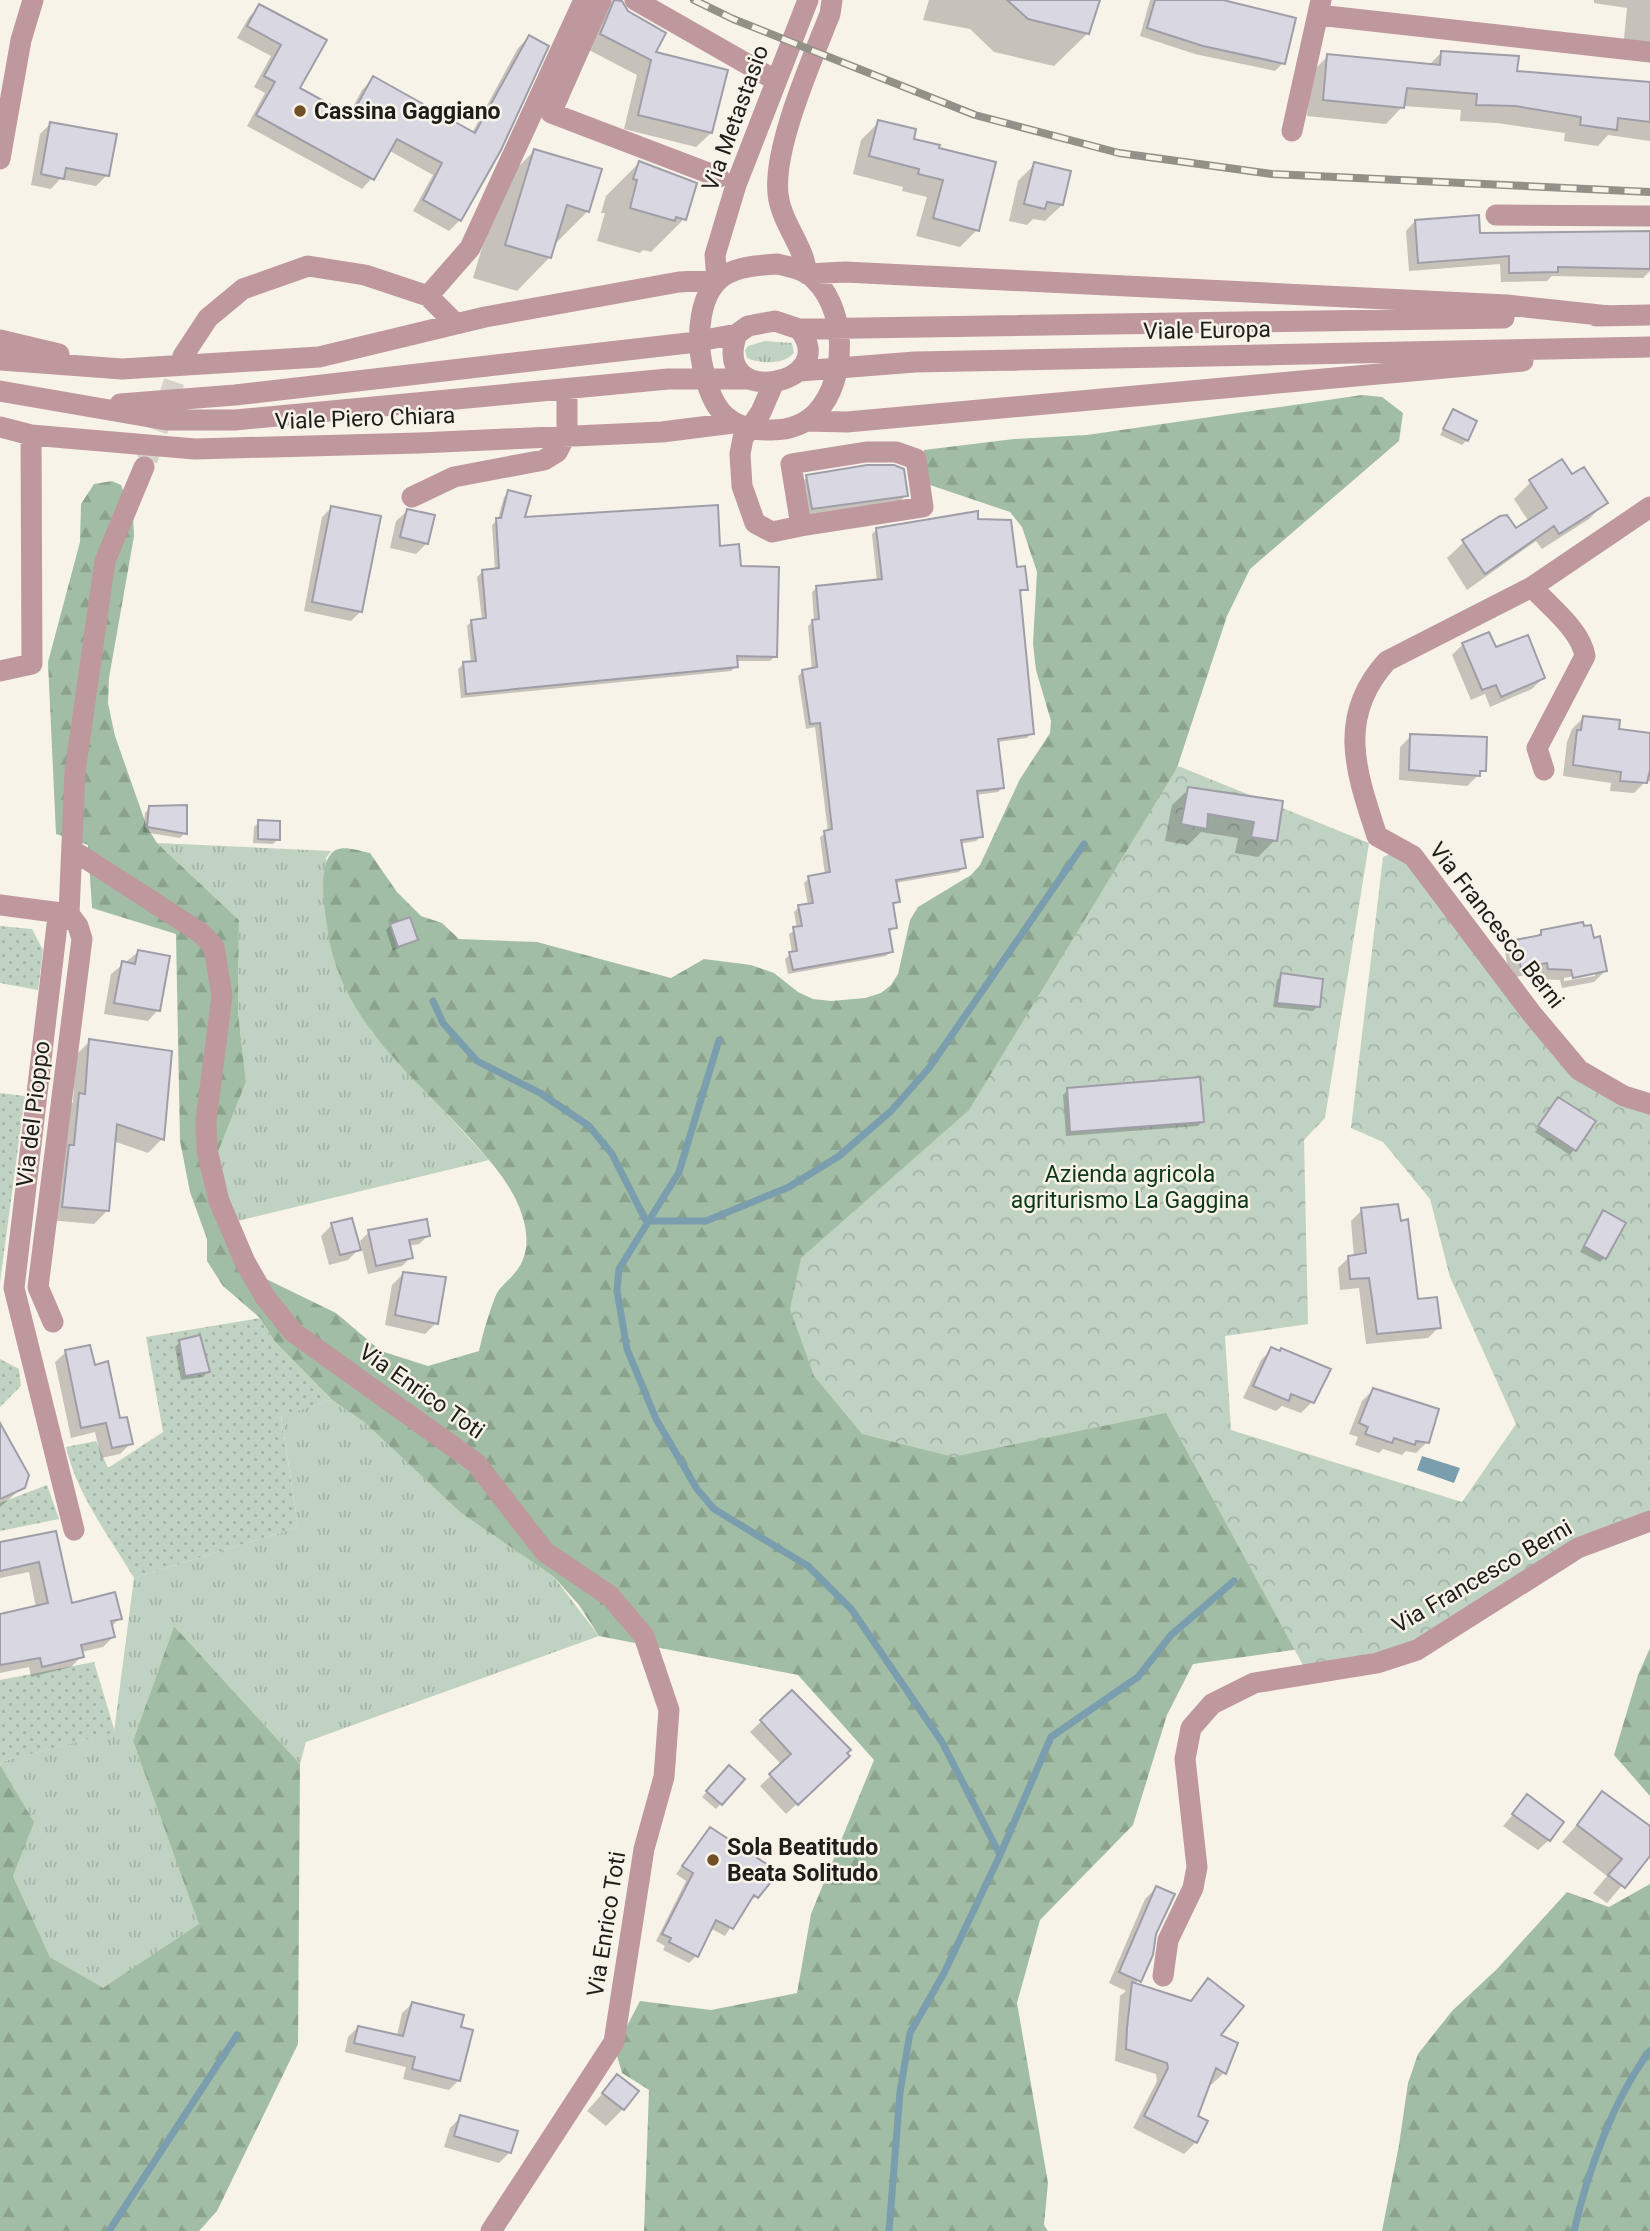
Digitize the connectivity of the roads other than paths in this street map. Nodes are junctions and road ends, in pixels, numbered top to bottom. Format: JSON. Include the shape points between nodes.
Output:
{"nodes":[{"id":1,"x":33,"y":0,"type":"edge"},
{"id":2,"x":584,"y":0,"type":"edge"},
{"id":3,"x":601,"y":0,"type":"edge"},
{"id":4,"x":635,"y":0,"type":"edge"},
{"id":5,"x":806,"y":7,"type":"edge"},
{"id":6,"x":831,"y":7,"type":"edge"},
{"id":7,"x":1319,"y":7,"type":"edge"},
{"id":8,"x":1650,"y":52,"type":"edge"},
{"id":9,"x":778,"y":72,"type":"junction"},
{"id":10,"x":1292,"y":131,"type":"dead end"},
{"id":11,"x":0,"y":159,"type":"edge"},
{"id":12,"x":728,"y":181,"type":"junction"},
{"id":13,"x":1496,"y":215,"type":"dead end"},
{"id":14,"x":1650,"y":216,"type":"edge"},
{"id":15,"x":802,"y":248,"type":"junction"},
{"id":16,"x":715,"y":255,"type":"junction"},
{"id":17,"x":845,"y":272,"type":"junction"},
{"id":18,"x":807,"y":274,"type":"junction"},
{"id":19,"x":717,"y":280,"type":"junction"},
{"id":20,"x":679,"y":282,"type":"junction"},
{"id":21,"x":428,"y":296,"type":"junction"},
{"id":22,"x":1609,"y":316,"type":"junction"},
{"id":23,"x":1650,"y":316,"type":"edge"},
{"id":24,"x":456,"y":324,"type":"junction"},
{"id":25,"x":799,"y":329,"type":"junction"},
{"id":26,"x":737,"y":334,"type":"junction"},
{"id":27,"x":0,"y":340,"type":"edge"},
{"id":28,"x":1615,"y":348,"type":"junction"},
{"id":29,"x":1650,"y":348,"type":"edge"},
{"id":30,"x":183,"y":356,"type":"tunnel mouth"},
{"id":31,"x":0,"y":360,"type":"edge"},
{"id":32,"x":122,"y":369,"type":"junction"},
{"id":33,"x":800,"y":371,"type":"junction"},
{"id":34,"x":749,"y":379,"type":"junction"},
{"id":35,"x":774,"y":382,"type":"junction"},
{"id":36,"x":567,"y":390,"type":"junction"},
{"id":37,"x":0,"y":391,"type":"edge"},
{"id":38,"x":93,"y":406,"type":"junction"},
{"id":39,"x":807,"y":421,"type":"junction"},
{"id":40,"x":733,"y":423,"type":"junction"},
{"id":41,"x":0,"y":426,"type":"edge"},
{"id":42,"x":32,"y":435,"type":"junction"},
{"id":43,"x":145,"y":467,"type":"tunnel mouth"},
{"id":44,"x":412,"y":497,"type":"dead end"},
{"id":45,"x":1650,"y":507,"type":"edge"},
{"id":46,"x":801,"y":526,"type":"junction"},
{"id":47,"x":1532,"y":587,"type":"junction"},
{"id":48,"x":0,"y":670,"type":"edge"},
{"id":49,"x":1544,"y":770,"type":"dead end"},
{"id":50,"x":74,"y":851,"type":"junction"},
{"id":51,"x":0,"y":905,"type":"edge"},
{"id":52,"x":69,"y":914,"type":"junction"},
{"id":53,"x":1650,"y":1104,"type":"edge"},
{"id":54,"x":53,"y":1322,"type":"dead end"},
{"id":55,"x":1650,"y":1521,"type":"edge"},
{"id":56,"x":74,"y":1530,"type":"dead end"},
{"id":57,"x":1163,"y":1976,"type":"dead end"},
{"id":58,"x":491,"y":2231,"type":"edge"}],
"edges":[{"from":1,"to":11,"type":"street","via":[[21,40]]},
{"from":2,"to":21,"type":"street","via":[[470,248]]},
{"from":3,"to":12,"type":"street","via":[[551,113]]},
{"from":4,"to":9,"type":"street"},
{"from":5,"to":9,"type":"street","name":"Via Metastasio"},
{"from":6,"to":15,"type":"street","via":[[780,156],[778,195],[789,229]]},
{"from":7,"to":8,"type":"street"},
{"from":7,"to":10,"type":"street"},
{"from":9,"to":12,"type":"street","name":"Via Metastasio"},
{"from":12,"to":16,"type":"street","name":"Via Metastasio"},
{"from":13,"to":14,"type":"street"},
{"from":15,"to":17,"type":"street"},
{"from":15,"to":18,"type":"street"},
{"from":16,"to":19,"type":"street","name":"Via Metastasio"},
{"from":16,"to":20,"type":"street"},
{"from":17,"to":18,"type":"street","name":"Viale Europa"},
{"from":17,"to":22,"type":"street","name":"Viale Europa","via":[[1507,305]]},
{"from":18,"to":19,"type":"street","via":[[778,264],[761,265],[729,272]]},
{"from":18,"to":39,"type":"street","via":[[831,302],[838,349],[830,392]]},
{"from":19,"to":20,"type":"street"},
{"from":19,"to":40,"type":"street","via":[[703,309],[701,354],[712,397]]},
{"from":20,"to":24,"type":"street"},
{"from":21,"to":24,"type":"street"},
{"from":21,"to":30,"type":"street","via":[[365,275],[307,266],[243,289],[208,318]]},
{"from":22,"to":23,"type":"street","name":"Viale Europa"},
{"from":22,"to":25,"type":"street","name":"Viale Europa"},
{"from":24,"to":32,"type":"street","via":[[319,356]]},
{"from":25,"to":26,"type":"street","name":"Viale Europa","via":[[761,322]]},
{"from":25,"to":33,"type":"street","via":[[808,351]]},
{"from":26,"to":34,"type":"street","via":[[732,359]]},
{"from":26,"to":38,"type":"street","name":"Viale Piero Chiara","via":[[235,395]]},
{"from":27,"to":32,"type":"street"},
{"from":28,"to":29,"type":"street","name":"Viale Europa"},
{"from":28,"to":33,"type":"street","name":"Viale Europa","via":[[915,362]]},
{"from":28,"to":39,"type":"street","name":"Viale Europa","via":[[1503,364],[847,422]]},
{"from":31,"to":32,"type":"street"},
{"from":33,"to":35,"type":"street","name":"Viale Europa"},
{"from":34,"to":35,"type":"street","name":"Viale Europa"},
{"from":34,"to":36,"type":"street","name":"Viale Piero Chiara","via":[[668,379]]},
{"from":35,"to":46,"type":"street","via":[[743,438],[742,486],[749,513],[762,529],[772,532]]},
{"from":36,"to":38,"type":"street","name":"Viale Piero Chiara","via":[[235,420],[167,420]]},
{"from":36,"to":44,"type":"street","via":[[567,433],[558,452],[544,460],[454,477]]},
{"from":37,"to":38,"type":"street","name":"Viale Piero Chiara"},
{"from":39,"to":40,"type":"street","via":[[778,430],[747,429]]},
{"from":40,"to":42,"type":"street","name":"Viale Piero Chiara","via":[[662,432],[195,449]]},
{"from":41,"to":42,"type":"street","name":"Viale Piero Chiara"},
{"from":42,"to":48,"type":"street","via":[[32,664]]},
{"from":43,"to":50,"type":"street","via":[[105,561],[75,772]]},
{"from":45,"to":47,"type":"street","name":"Via Francesco Berni"},
{"from":46,"to":46,"type":"street","via":[[791,464],[882,451],[916,459],[923,507]]},
{"from":47,"to":49,"type":"street","via":[[1577,636],[1585,656],[1537,748]]},
{"from":47,"to":53,"type":"street","name":"Via Francesco Berni","via":[[1387,661],[1375,674],[1355,720],[1360,785],[1377,836],[1413,856],[1579,1070],[1624,1096]]},
{"from":50,"to":52,"type":"street"},
{"from":50,"to":58,"type":"street","name":"Via Enrico Toti","via":[[201,933],[214,947],[222,996],[206,1120],[207,1150],[219,1201],[265,1297],[293,1332],[477,1462],[545,1552],[610,1596],[644,1636],[669,1710],[664,1777],[644,1849],[614,2042]]},
{"from":51,"to":52,"type":"street"},
{"from":52,"to":54,"type":"street","name":"Via del Pioppo","via":[[82,939],[38,1287]]},
{"from":52,"to":56,"type":"street","via":[[57,925],[14,1288]]},
{"from":55,"to":57,"type":"street","name":"Via Francesco Berni","via":[[1578,1548],[1417,1650],[1377,1663],[1254,1683],[1212,1704],[1191,1728],[1185,1759],[1197,1867],[1193,1888],[1168,1940]]}]}
